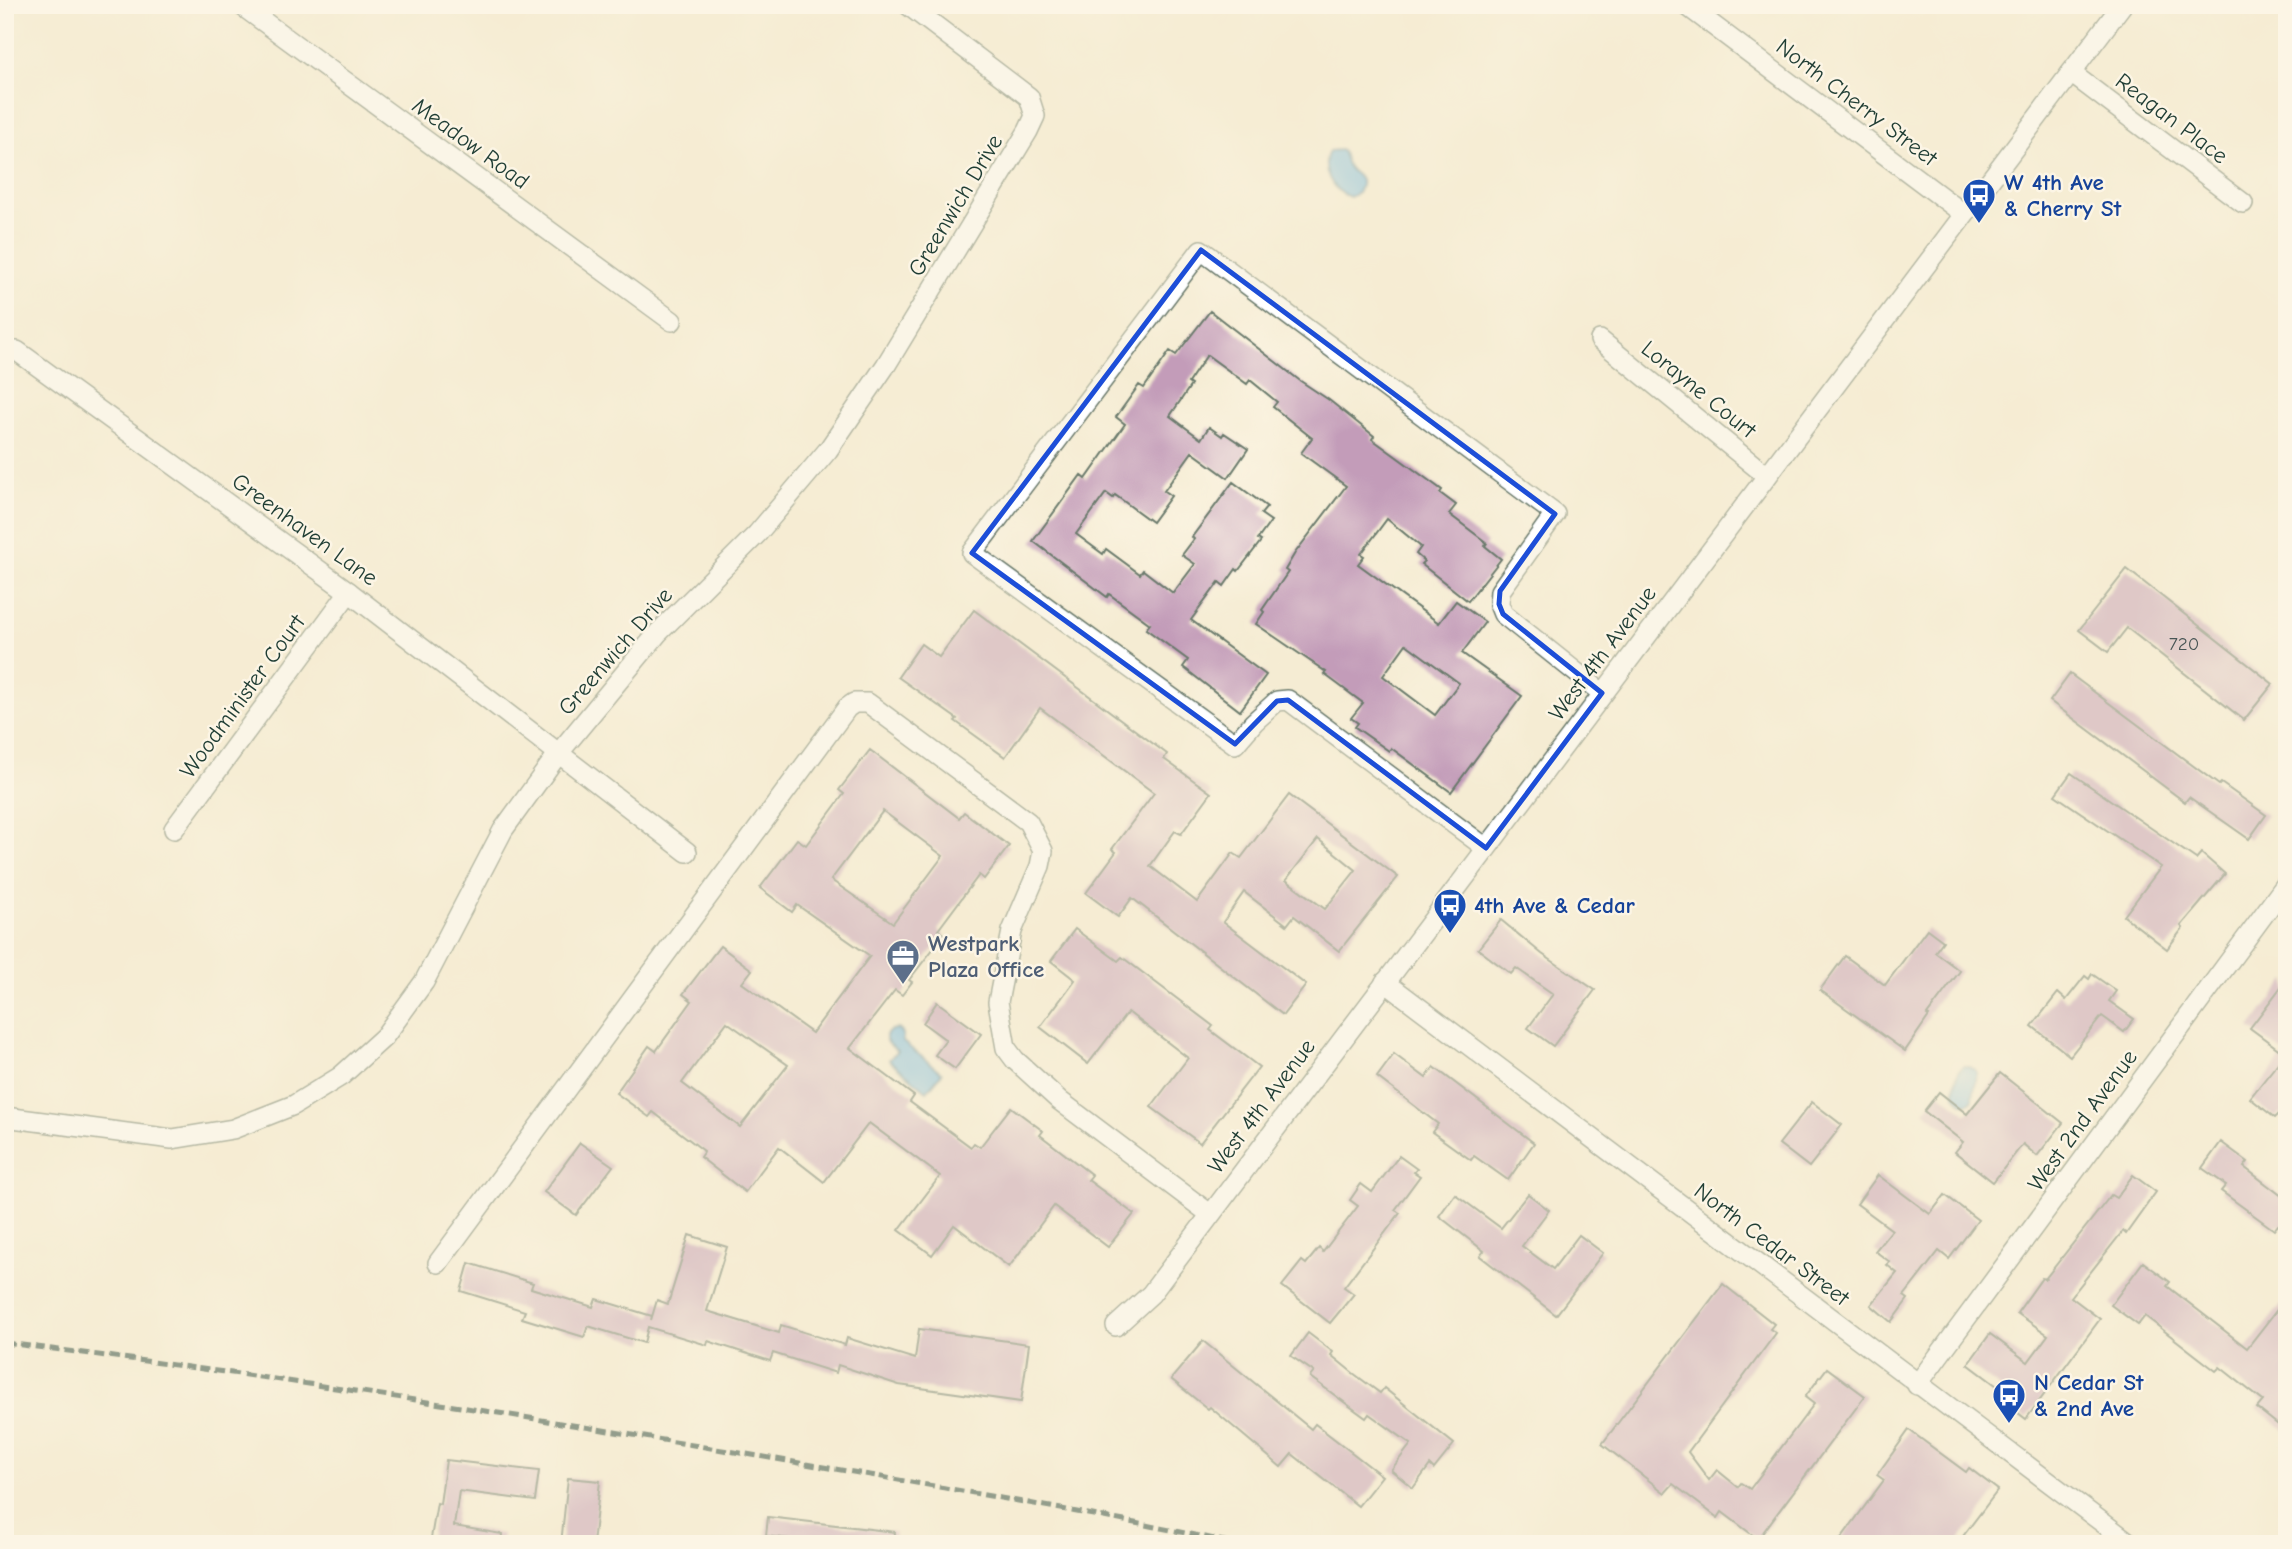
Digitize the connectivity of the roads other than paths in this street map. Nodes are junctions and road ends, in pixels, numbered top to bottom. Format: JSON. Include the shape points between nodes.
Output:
{"nodes":[{"id":1,"x":241,"y":5,"type":"edge"},
{"id":2,"x":908,"y":5,"type":"edge"},
{"id":3,"x":1686,"y":5,"type":"edge"},
{"id":4,"x":2122,"y":5,"type":"edge"},
{"id":5,"x":2071,"y":73,"type":"junction"},
{"id":6,"x":2243,"y":203,"type":"dead end"},
{"id":7,"x":1964,"y":214,"type":"junction"},
{"id":8,"x":672,"y":321,"type":"dead end"},
{"id":9,"x":1600,"y":340,"type":"dead end"},
{"id":10,"x":17,"y":351,"type":"dead end"},
{"id":11,"x":1767,"y":476,"type":"junction"},
{"id":12,"x":349,"y":592,"type":"junction"},
{"id":13,"x":1602,"y":693,"type":"junction"},
{"id":14,"x":558,"y":754,"type":"junction"},
{"id":15,"x":174,"y":829,"type":"dead end"},
{"id":16,"x":1486,"y":848,"type":"junction"},
{"id":17,"x":687,"y":852,"type":"dead end"},
{"id":18,"x":2287,"y":883,"type":"edge"},
{"id":19,"x":1385,"y":982,"type":"junction"},
{"id":20,"x":5,"y":1117,"type":"edge"},
{"id":21,"x":1210,"y":1214,"type":"junction"},
{"id":22,"x":438,"y":1263,"type":"dead end"},
{"id":23,"x":1116,"y":1326,"type":"dead end"},
{"id":24,"x":1917,"y":1385,"type":"junction"},
{"id":25,"x":2131,"y":1544,"type":"edge"}],
"edges":[{"from":1,"to":8,"type":"street","name":"Meadow Road"},
{"from":2,"to":14,"type":"street","name":"Greenwich Drive","via":[[1030,97],[1035,116],[1028,131],[886,365],[828,450],[757,534],[659,633]]},
{"from":3,"to":7,"type":"street","name":"North Cherry Street"},
{"from":4,"to":5,"type":"street","name":"West 4th Avenue"},
{"from":5,"to":6,"type":"street","name":"Reagan Place"},
{"from":5,"to":7,"type":"street","name":"West 4th Avenue"},
{"from":7,"to":11,"type":"street","name":"West 4th Avenue"},
{"from":9,"to":11,"type":"street","name":"Lorayne Court"},
{"from":10,"to":12,"type":"street","name":"Greenhaven Lane"},
{"from":11,"to":13,"type":"street","name":"West 4th Avenue"},
{"from":12,"to":14,"type":"street","name":"Greenhaven Lane"},
{"from":12,"to":15,"type":"street","name":"Woodminister Court"},
{"from":13,"to":16,"type":"street","name":"West 4th Avenue"},
{"from":13,"to":16,"type":"street","via":[[1503,614],[1499,604],[1500,591],[1555,514],[1201,250],[972,554],[1235,744],[1277,701],[1288,700]]},
{"from":14,"to":17,"type":"street","name":"Greenhaven Lane"},
{"from":14,"to":20,"type":"street","name":"Greenwich Drive","via":[[503,830],[424,982],[384,1037],[341,1076],[295,1105],[233,1129],[172,1139]]},
{"from":16,"to":19,"type":"street","name":"West 4th Avenue"},
{"from":18,"to":24,"type":"street","name":"West 2nd Avenue"},
{"from":19,"to":21,"type":"street","name":"West 4th Avenue"},
{"from":19,"to":24,"type":"street","name":"North Cedar Street"},
{"from":21,"to":22,"type":"street","via":[[1060,1101],[1006,1048],[998,1002],[1012,931],[1042,851],[1028,822],[868,703],[854,703]]},
{"from":21,"to":23,"type":"street","name":"West 4th Avenue","via":[[1151,1294]]},
{"from":24,"to":25,"type":"street","name":"North Cedar Street"}]}
